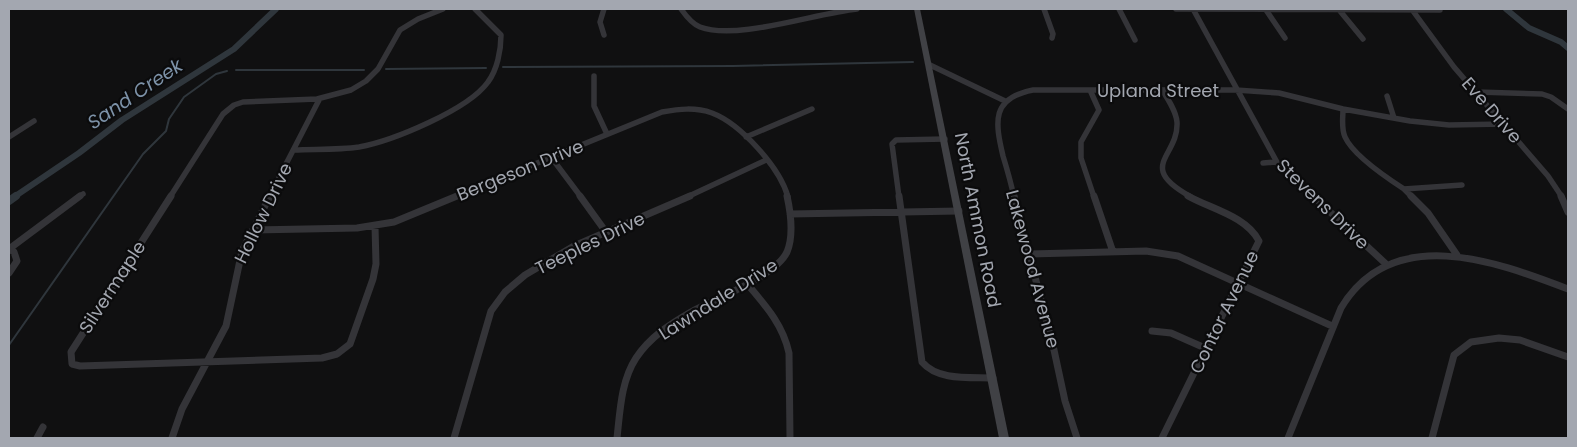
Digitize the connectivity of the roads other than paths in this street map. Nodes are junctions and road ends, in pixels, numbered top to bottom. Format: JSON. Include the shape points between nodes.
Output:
{"nodes":[{"id":1,"x":443,"y":9,"type":"edge"},
{"id":2,"x":474,"y":9,"type":"edge"},
{"id":3,"x":604,"y":9,"type":"edge"},
{"id":4,"x":681,"y":9,"type":"edge"},
{"id":5,"x":857,"y":9,"type":"edge"},
{"id":6,"x":917,"y":9,"type":"edge"},
{"id":7,"x":1044,"y":9,"type":"edge"},
{"id":8,"x":1118,"y":9,"type":"edge"},
{"id":9,"x":1176,"y":9,"type":"edge"},
{"id":10,"x":1193,"y":9,"type":"edge"},
{"id":11,"x":1266,"y":10,"type":"junction"},
{"id":12,"x":1440,"y":10,"type":"dead end"},
{"id":13,"x":1340,"y":11,"type":"junction"},
{"id":14,"x":1413,"y":11,"type":"junction"},
{"id":15,"x":604,"y":35,"type":"dead end"},
{"id":16,"x":1052,"y":38,"type":"dead end"},
{"id":17,"x":1285,"y":38,"type":"dead end"},
{"id":18,"x":1135,"y":40,"type":"dead end"},
{"id":19,"x":1363,"y":40,"type":"dead end"},
{"id":20,"x":930,"y":64,"type":"junction"},
{"id":21,"x":594,"y":76,"type":"dead end"},
{"id":22,"x":1090,"y":90,"type":"junction"},
{"id":23,"x":1162,"y":90,"type":"junction"},
{"id":24,"x":1236,"y":90,"type":"junction"},
{"id":25,"x":1477,"y":92,"type":"junction"},
{"id":26,"x":1387,"y":96,"type":"dead end"},
{"id":27,"x":319,"y":100,"type":"junction"},
{"id":28,"x":1005,"y":101,"type":"junction"},
{"id":29,"x":812,"y":109,"type":"dead end"},
{"id":30,"x":1343,"y":109,"type":"junction"},
{"id":31,"x":1568,"y":109,"type":"edge"},
{"id":32,"x":1394,"y":118,"type":"junction"},
{"id":33,"x":34,"y":120,"type":"dead end"},
{"id":34,"x":1504,"y":124,"type":"junction"},
{"id":35,"x":607,"y":134,"type":"junction"},
{"id":36,"x":9,"y":137,"type":"edge"},
{"id":37,"x":746,"y":137,"type":"junction"},
{"id":38,"x":945,"y":139,"type":"junction"},
{"id":39,"x":294,"y":150,"type":"junction"},
{"id":40,"x":551,"y":157,"type":"junction"},
{"id":41,"x":766,"y":160,"type":"junction"},
{"id":42,"x":1276,"y":162,"type":"junction"},
{"id":43,"x":1263,"y":163,"type":"dead end"},
{"id":44,"x":1462,"y":185,"type":"dead end"},
{"id":45,"x":1404,"y":189,"type":"junction"},
{"id":46,"x":83,"y":194,"type":"dead end"},
{"id":47,"x":959,"y":211,"type":"junction"},
{"id":48,"x":901,"y":212,"type":"junction"},
{"id":49,"x":1568,"y":212,"type":"edge"},
{"id":50,"x":790,"y":214,"type":"junction"},
{"id":51,"x":375,"y":226,"type":"junction"},
{"id":52,"x":253,"y":230,"type":"junction"},
{"id":53,"x":606,"y":232,"type":"junction"},
{"id":54,"x":9,"y":249,"type":"edge"},
{"id":55,"x":1113,"y":252,"type":"junction"},
{"id":56,"x":1030,"y":254,"type":"junction"},
{"id":57,"x":1457,"y":255,"type":"junction"},
{"id":58,"x":1386,"y":264,"type":"junction"},
{"id":59,"x":9,"y":274,"type":"edge"},
{"id":60,"x":1238,"y":283,"type":"junction"},
{"id":61,"x":748,"y":284,"type":"junction"},
{"id":62,"x":1568,"y":289,"type":"edge"},
{"id":63,"x":1332,"y":326,"type":"junction"},
{"id":64,"x":1152,"y":330,"type":"dead end"},
{"id":65,"x":1205,"y":348,"type":"junction"},
{"id":66,"x":1568,"y":357,"type":"edge"},
{"id":67,"x":208,"y":361,"type":"junction"},
{"id":68,"x":993,"y":378,"type":"junction"},
{"id":69,"x":43,"y":427,"type":"dead end"},
{"id":70,"x":37,"y":438,"type":"edge"},
{"id":71,"x":172,"y":438,"type":"edge"},
{"id":72,"x":454,"y":438,"type":"edge"},
{"id":73,"x":616,"y":438,"type":"edge"},
{"id":74,"x":790,"y":438,"type":"edge"},
{"id":75,"x":1004,"y":438,"type":"edge"},
{"id":76,"x":1077,"y":438,"type":"edge"},
{"id":77,"x":1162,"y":438,"type":"edge"},
{"id":78,"x":1288,"y":438,"type":"edge"},
{"id":79,"x":1432,"y":438,"type":"edge"}],
"edges":[{"from":1,"to":27,"type":"street","via":[[397,33],[377,69],[361,83]]},
{"from":2,"to":39,"type":"street","via":[[501,35],[502,45],[487,84],[471,98],[378,142],[355,147]]},
{"from":3,"to":15,"type":"street","via":[[600,22]]},
{"from":4,"to":5,"type":"street","via":[[697,26],[713,30],[763,28]]},
{"from":6,"to":20,"type":"main road","name":"North Ammon Road"},
{"from":7,"to":16,"type":"street"},
{"from":8,"to":18,"type":"street"},
{"from":9,"to":10,"type":"street"},
{"from":10,"to":11,"type":"street"},
{"from":10,"to":24,"type":"street","name":"Stevens Drive"},
{"from":11,"to":13,"type":"street"},
{"from":11,"to":17,"type":"street"},
{"from":12,"to":14,"type":"street"},
{"from":13,"to":14,"type":"street"},
{"from":13,"to":19,"type":"street"},
{"from":14,"to":25,"type":"street","name":"Eve Drive","via":[[1441,51]]},
{"from":20,"to":28,"type":"street"},
{"from":20,"to":38,"type":"main road","name":"North Ammon Road"},
{"from":21,"to":35,"type":"street","via":[[594,112]]},
{"from":22,"to":23,"type":"street","name":"Upland Street"},
{"from":22,"to":28,"type":"street","name":"Upland Street","via":[[1027,91]]},
{"from":22,"to":55,"type":"street","via":[[1099,110],[1081,142],[1082,158]]},
{"from":23,"to":24,"type":"street","name":"Upland Street"},
{"from":23,"to":60,"type":"street","name":"Contor Avenue","via":[[1177,122],[1176,134],[1162,162],[1164,175],[1182,194],[1249,226],[1258,236],[1259,241]]},
{"from":24,"to":30,"type":"street","name":"Upland Street","via":[[1279,93]]},
{"from":24,"to":42,"type":"street","name":"Stevens Drive"},
{"from":25,"to":31,"type":"street","via":[[1542,94]]},
{"from":25,"to":34,"type":"street","name":"Eve Drive"},
{"from":26,"to":32,"type":"street"},
{"from":27,"to":39,"type":"street","name":"Hollow Drive"},
{"from":27,"to":67,"type":"street","name":"Silvermaple","via":[[238,103],[229,107],[71,352],[72,364],[80,366]]},
{"from":28,"to":56,"type":"street","name":"Lakewood Avenue","via":[[998,111],[996,128]]},
{"from":29,"to":37,"type":"street"},
{"from":30,"to":32,"type":"street","name":"Upland Street"},
{"from":30,"to":45,"type":"street","via":[[1342,124],[1348,142]]},
{"from":32,"to":34,"type":"street","name":"Upland Street","via":[[1449,125]]},
{"from":33,"to":36,"type":"street"},
{"from":34,"to":49,"type":"street","name":"Eve Drive","via":[[1548,176]]},
{"from":35,"to":37,"type":"street","name":"Bergeson Drive","via":[[662,112],[701,109],[725,118]]},
{"from":35,"to":40,"type":"street","name":"Bergeson Drive"},
{"from":37,"to":41,"type":"street","name":"Bergeson Drive"},
{"from":38,"to":47,"type":"main road","name":"North Ammon Road"},
{"from":38,"to":48,"type":"street","via":[[896,140],[892,144]]},
{"from":39,"to":52,"type":"street","name":"Hollow Drive"},
{"from":40,"to":51,"type":"street","name":"Bergeson Drive","via":[[394,222]]},
{"from":40,"to":53,"type":"street"},
{"from":41,"to":50,"type":"street","name":"Lawndale Drive","via":[[783,179],[789,195]]},
{"from":41,"to":53,"type":"street","name":"Teeples Drive"},
{"from":42,"to":43,"type":"street"},
{"from":42,"to":58,"type":"street","name":"Stevens Drive"},
{"from":44,"to":45,"type":"street"},
{"from":45,"to":57,"type":"street","via":[[1428,213]]},
{"from":46,"to":54,"type":"street"},
{"from":47,"to":48,"type":"street"},
{"from":47,"to":68,"type":"main road","name":"North Ammon Road"},
{"from":48,"to":50,"type":"street"},
{"from":48,"to":68,"type":"street","via":[[925,368],[939,374]]},
{"from":50,"to":61,"type":"street","name":"Lawndale Drive","via":[[790,244],[786,255],[780,263]]},
{"from":51,"to":52,"type":"street","name":"Bergeson Drive"},
{"from":51,"to":67,"type":"street","via":[[373,279],[350,344],[343,351],[322,358]]},
{"from":52,"to":67,"type":"street","name":"Hollow Drive","via":[[237,263],[230,314]]},
{"from":53,"to":72,"type":"street","name":"Teeples Drive","via":[[556,255],[518,280],[498,299],[491,311]]},
{"from":54,"to":59,"type":"street","via":[[17,261]]},
{"from":55,"to":56,"type":"street"},
{"from":55,"to":60,"type":"street","via":[[1146,251],[1178,256]]},
{"from":56,"to":76,"type":"street","name":"Lakewood Avenue","via":[[1066,407]]},
{"from":57,"to":58,"type":"street","via":[[1420,257]]},
{"from":57,"to":62,"type":"street","via":[[1506,266]]},
{"from":58,"to":63,"type":"street","via":[[1360,283],[1345,300]]},
{"from":60,"to":63,"type":"street"},
{"from":60,"to":65,"type":"street","name":"Contor Avenue"},
{"from":61,"to":73,"type":"street","name":"Lawndale Drive","via":[[669,326],[636,357],[622,394]]},
{"from":61,"to":74,"type":"street","via":[[781,325],[787,339]]},
{"from":63,"to":78,"type":"street"},
{"from":64,"to":65,"type":"street","via":[[1171,333]]},
{"from":65,"to":77,"type":"street","name":"Contor Avenue"},
{"from":66,"to":79,"type":"street","via":[[1520,340],[1499,338],[1471,342],[1454,355]]},
{"from":67,"to":71,"type":"street","name":"Hollow Drive"},
{"from":68,"to":75,"type":"main road","name":"North Ammon Road"},
{"from":69,"to":70,"type":"street"}]}
